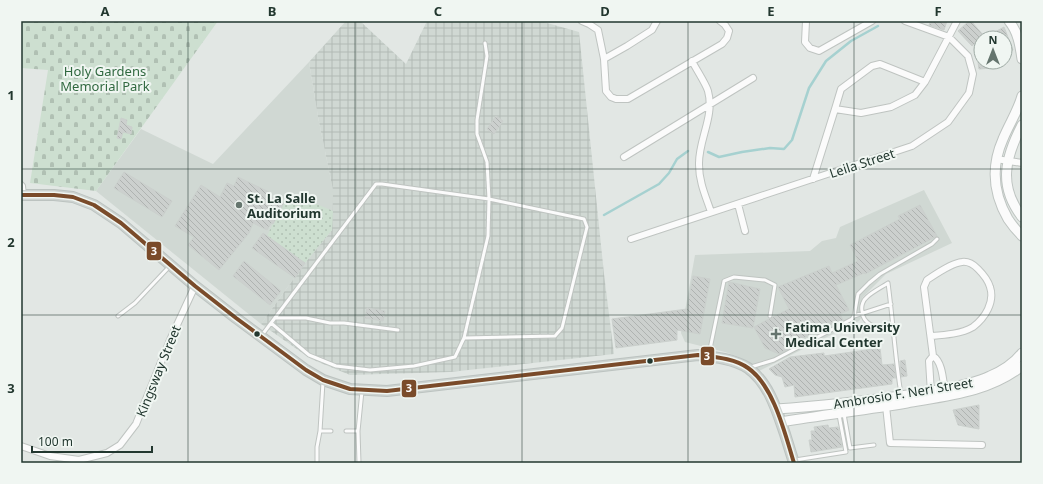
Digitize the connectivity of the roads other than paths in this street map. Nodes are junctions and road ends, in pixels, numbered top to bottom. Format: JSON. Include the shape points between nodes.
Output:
{"nodes":[{"id":1,"x":582,"y":21,"type":"edge"},
{"id":2,"x":658,"y":21,"type":"edge"},
{"id":3,"x":720,"y":21,"type":"edge"},
{"id":4,"x":806,"y":21,"type":"edge"},
{"id":5,"x":872,"y":21,"type":"edge"},
{"id":6,"x":905,"y":21,"type":"edge"},
{"id":7,"x":957,"y":21,"type":"edge"},
{"id":8,"x":1009,"y":21,"type":"edge"},
{"id":9,"x":948,"y":37,"type":"junction"},
{"id":10,"x":485,"y":43,"type":"dead end"},
{"id":11,"x":604,"y":59,"type":"junction"},
{"id":12,"x":1022,"y":59,"type":"edge"},
{"id":13,"x":692,"y":61,"type":"junction"},
{"id":14,"x":753,"y":78,"type":"dead end"},
{"id":15,"x":925,"y":82,"type":"junction"},
{"id":16,"x":1022,"y":96,"type":"edge"},
{"id":17,"x":709,"y":105,"type":"junction"},
{"id":18,"x":835,"y":109,"type":"junction"},
{"id":19,"x":1022,"y":125,"type":"edge"},
{"id":20,"x":624,"y":158,"type":"dead end"},
{"id":21,"x":996,"y":159,"type":"junction"},
{"id":22,"x":1008,"y":160,"type":"junction"},
{"id":23,"x":1022,"y":162,"type":"edge"},
{"id":24,"x":813,"y":179,"type":"junction"},
{"id":25,"x":22,"y":192,"type":"edge"},
{"id":26,"x":489,"y":198,"type":"junction"},
{"id":27,"x":738,"y":204,"type":"junction"},
{"id":28,"x":712,"y":212,"type":"junction"},
{"id":29,"x":1022,"y":217,"type":"edge"},
{"id":30,"x":745,"y":231,"type":"dead end"},
{"id":31,"x":1022,"y":236,"type":"edge"},
{"id":32,"x":631,"y":239,"type":"dead end"},
{"id":33,"x":937,"y":239,"type":"dead end"},
{"id":34,"x":171,"y":265,"type":"junction"},
{"id":35,"x":196,"y":286,"type":"junction"},
{"id":36,"x":891,"y":304,"type":"junction"},
{"id":37,"x":862,"y":313,"type":"junction"},
{"id":38,"x":118,"y":316,"type":"dead end"},
{"id":39,"x":770,"y":316,"type":"dead end"},
{"id":40,"x":854,"y":316,"type":"junction"},
{"id":41,"x":275,"y":318,"type":"junction"},
{"id":42,"x":271,"y":323,"type":"junction"},
{"id":43,"x":398,"y":330,"type":"dead end"},
{"id":44,"x":893,"y":331,"type":"junction"},
{"id":45,"x":261,"y":336,"type":"junction"},
{"id":46,"x":931,"y":336,"type":"junction"},
{"id":47,"x":464,"y":338,"type":"junction"},
{"id":48,"x":1022,"y":353,"type":"edge"},
{"id":49,"x":708,"y":356,"type":"junction"},
{"id":50,"x":933,"y":356,"type":"junction"},
{"id":51,"x":1022,"y":366,"type":"edge"},
{"id":52,"x":748,"y":368,"type":"junction"},
{"id":53,"x":323,"y":380,"type":"junction"},
{"id":54,"x":362,"y":390,"type":"junction"},
{"id":55,"x":945,"y":392,"type":"junction"},
{"id":56,"x":931,"y":395,"type":"junction"},
{"id":57,"x":901,"y":396,"type":"junction"},
{"id":58,"x":886,"y":406,"type":"junction"},
{"id":59,"x":776,"y":409,"type":"junction"},
{"id":60,"x":845,"y":410,"type":"junction"},
{"id":61,"x":781,"y":422,"type":"junction"},
{"id":62,"x":320,"y":431,"type":"junction"},
{"id":63,"x":331,"y":431,"type":"dead end"},
{"id":64,"x":346,"y":431,"type":"dead end"},
{"id":65,"x":358,"y":431,"type":"junction"},
{"id":66,"x":874,"y":445,"type":"dead end"},
{"id":67,"x":982,"y":445,"type":"dead end"},
{"id":68,"x":21,"y":446,"type":"edge"},
{"id":69,"x":794,"y":462,"type":"edge"},
{"id":70,"x":317,"y":463,"type":"edge"},
{"id":71,"x":360,"y":463,"type":"edge"}],
"edges":[{"from":1,"to":11,"type":"street","via":[[598,30]]},
{"from":2,"to":11,"type":"street","via":[[652,30]]},
{"from":3,"to":13,"type":"street","via":[[728,31],[727,38],[722,44]]},
{"from":4,"to":5,"type":"street","via":[[805,42],[810,48],[819,51]]},
{"from":6,"to":9,"type":"street","name":"Leila Street"},
{"from":7,"to":9,"type":"street"},
{"from":8,"to":12,"type":"street","via":[[1018,37]]},
{"from":9,"to":15,"type":"street"},
{"from":9,"to":24,"type":"street","name":"Leila Street","via":[[968,56],[973,74],[968,93],[948,122],[912,146]]},
{"from":10,"to":26,"type":"lane","via":[[487,56],[477,134],[487,162]]},
{"from":11,"to":13,"type":"street","via":[[606,91],[616,99],[628,99]]},
{"from":13,"to":17,"type":"street","via":[[708,91]]},
{"from":14,"to":17,"type":"street"},
{"from":15,"to":18,"type":"street","via":[[915,95],[891,106],[861,113]]},
{"from":15,"to":18,"type":"street","via":[[880,64],[872,66],[841,88]]},
{"from":16,"to":21,"type":"street"},
{"from":17,"to":20,"type":"street"},
{"from":17,"to":28,"type":"street","via":[[708,124],[702,141],[699,164],[701,183]]},
{"from":18,"to":24,"type":"street"},
{"from":19,"to":22,"type":"street"},
{"from":21,"to":22,"type":"street"},
{"from":21,"to":31,"type":"street","via":[[999,196],[1008,220]]},
{"from":22,"to":23,"type":"street"},
{"from":22,"to":29,"type":"street","via":[[1007,185]]},
{"from":24,"to":27,"type":"street","name":"Leila Street"},
{"from":25,"to":34,"type":"main road","via":[[72,197],[94,205],[121,223]]},
{"from":26,"to":41,"type":"lane","via":[[376,184]]},
{"from":26,"to":47,"type":"lane","via":[[488,236]]},
{"from":26,"to":47,"type":"lane","via":[[584,219],[587,227],[562,328],[555,336]]},
{"from":27,"to":28,"type":"street","name":"Leila Street"},
{"from":27,"to":30,"type":"street"},
{"from":28,"to":32,"type":"street","name":"Leila Street"},
{"from":33,"to":40,"type":"lane","via":[[869,283],[858,294]]},
{"from":34,"to":35,"type":"main road"},
{"from":34,"to":38,"type":"lane"},
{"from":35,"to":45,"type":"main road"},
{"from":35,"to":68,"type":"street","name":"Kingsway Street","via":[[170,340],[136,424],[120,445],[107,453],[80,460],[50,456]]},
{"from":36,"to":37,"type":"lane"},
{"from":36,"to":37,"type":"lane","via":[[888,283],[866,297]]},
{"from":36,"to":44,"type":"lane"},
{"from":37,"to":40,"type":"lane"},
{"from":37,"to":44,"type":"lane","via":[[866,322],[872,326]]},
{"from":39,"to":49,"type":"lane","via":[[774,285],[765,280],[734,277],[724,281]]},
{"from":40,"to":52,"type":"lane","via":[[774,360]]},
{"from":41,"to":42,"type":"lane"},
{"from":41,"to":43,"type":"lane","via":[[306,318]]},
{"from":42,"to":45,"type":"lane"},
{"from":42,"to":47,"type":"lane","via":[[309,355],[336,366],[370,370],[414,366],[455,357]]},
{"from":44,"to":57,"type":"lane"},
{"from":45,"to":53,"type":"main road"},
{"from":46,"to":46,"type":"street","via":[[924,288],[927,280],[962,262],[976,266],[991,289],[988,312],[972,327],[954,334]]},
{"from":46,"to":50,"type":"street"},
{"from":48,"to":55,"type":"street","name":"Ambrosio F. Neri Street","via":[[990,376]]},
{"from":49,"to":52,"type":"main road","via":[[736,362]]},
{"from":49,"to":54,"type":"main road","via":[[677,356],[387,391]]},
{"from":50,"to":55,"type":"street","via":[[941,368]]},
{"from":50,"to":56,"type":"street","via":[[929,361]]},
{"from":51,"to":55,"type":"street","name":"Ambrosio F. Neri Street","via":[[994,384],[978,389]]},
{"from":52,"to":59,"type":"main road","via":[[764,384]]},
{"from":53,"to":54,"type":"main road","via":[[350,389]]},
{"from":53,"to":62,"type":"lane"},
{"from":54,"to":65,"type":"lane"},
{"from":55,"to":56,"type":"street","name":"Ambrosio F. Neri Street"},
{"from":56,"to":57,"type":"street","name":"Ambrosio F. Neri Street"},
{"from":56,"to":58,"type":"street","name":"Ambrosio F. Neri Street"},
{"from":57,"to":60,"type":"street","name":"Ambrosio F. Neri Street"},
{"from":58,"to":60,"type":"street","name":"Ambrosio F. Neri Street"},
{"from":58,"to":67,"type":"street","via":[[890,443]]},
{"from":59,"to":60,"type":"street","name":"Ambrosio F. Neri Street","via":[[818,406]]},
{"from":59,"to":61,"type":"main road"},
{"from":60,"to":61,"type":"street","name":"Ambrosio F. Neri Street"},
{"from":60,"to":66,"type":"lane","via":[[850,448]]},
{"from":60,"to":69,"type":"lane","via":[[846,452]]},
{"from":61,"to":69,"type":"main road"},
{"from":62,"to":63,"type":"lane"},
{"from":62,"to":70,"type":"lane"},
{"from":64,"to":65,"type":"lane"},
{"from":65,"to":71,"type":"lane"}]}
